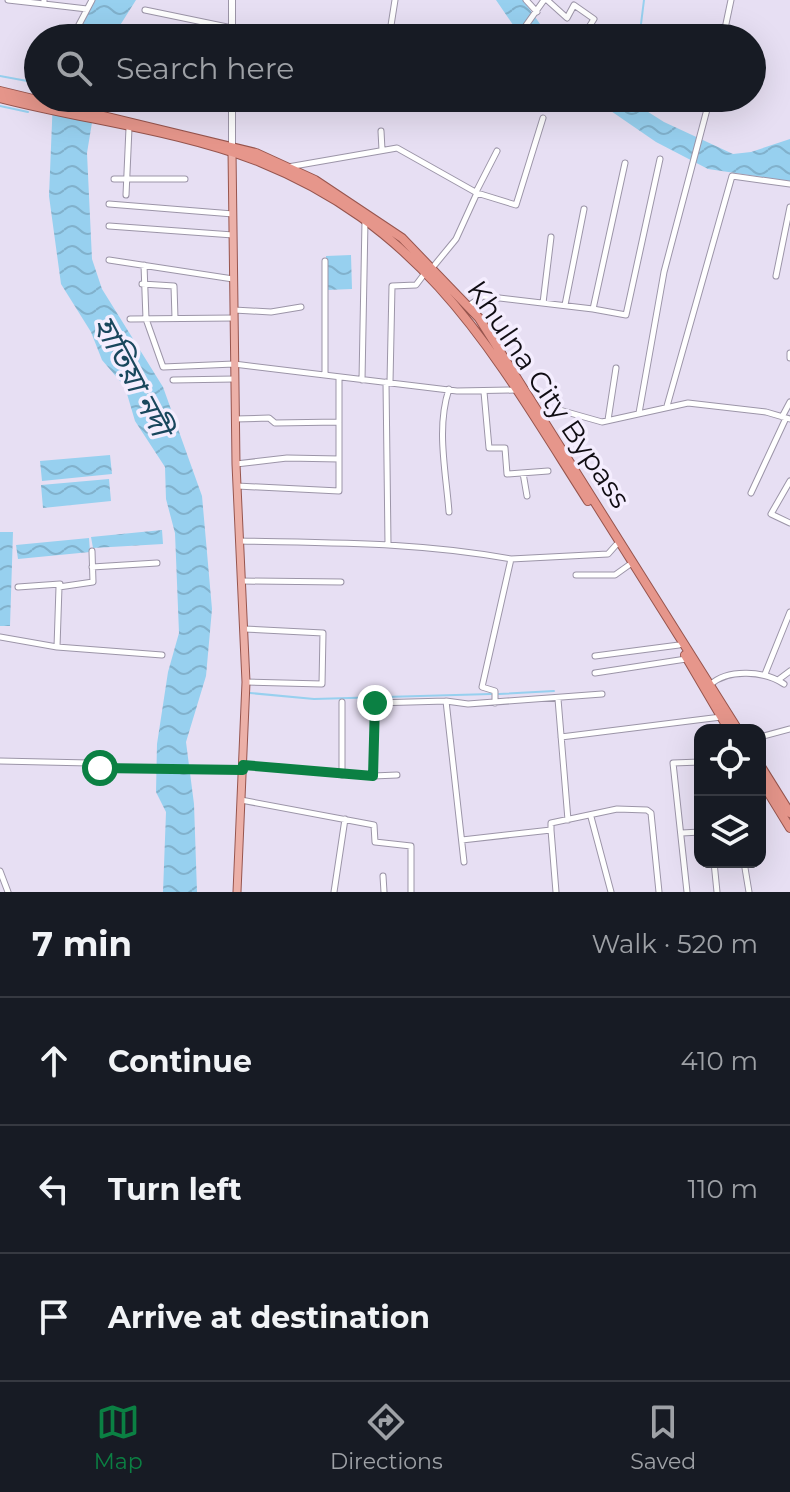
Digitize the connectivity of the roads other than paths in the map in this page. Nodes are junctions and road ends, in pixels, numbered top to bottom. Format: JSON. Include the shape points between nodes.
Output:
{"nodes":[{"id":1,"x":8,"y":0,"type":"edge"},
{"id":2,"x":92,"y":0,"type":"edge"},
{"id":3,"x":232,"y":0,"type":"edge"},
{"id":4,"x":395,"y":0,"type":"edge"},
{"id":5,"x":526,"y":0,"type":"edge"},
{"id":6,"x":546,"y":0,"type":"edge"},
{"id":7,"x":731,"y":0,"type":"edge"},
{"id":8,"x":44,"y":2,"type":"edge"},
{"id":9,"x":87,"y":9,"type":"junction"},
{"id":10,"x":145,"y":10,"type":"dead end"},
{"id":11,"x":536,"y":13,"type":"junction"},
{"id":12,"x":79,"y":24,"type":"edge"},
{"id":13,"x":213,"y":24,"type":"edge"},
{"id":14,"x":232,"y":24,"type":"edge"},
{"id":15,"x":391,"y":24,"type":"edge"},
{"id":16,"x":528,"y":24,"type":"edge"},
{"id":17,"x":591,"y":24,"type":"edge"},
{"id":18,"x":726,"y":24,"type":"edge"},
{"id":19,"x":0,"y":91,"type":"edge"},
{"id":20,"x":24,"y":97,"type":"edge"},
{"id":21,"x":0,"y":98,"type":"edge"},
{"id":22,"x":24,"y":99,"type":"edge"},
{"id":23,"x":81,"y":112,"type":"edge"},
{"id":24,"x":232,"y":112,"type":"edge"},
{"id":25,"x":706,"y":112,"type":"edge"},
{"id":26,"x":543,"y":118,"type":"dead end"},
{"id":27,"x":114,"y":121,"type":"junction"},
{"id":28,"x":129,"y":128,"type":"junction"},
{"id":29,"x":381,"y":131,"type":"dead end"},
{"id":30,"x":232,"y":150,"type":"junction"},
{"id":31,"x":382,"y":150,"type":"junction"},
{"id":32,"x":497,"y":151,"type":"dead end"},
{"id":33,"x":660,"y":159,"type":"dead end"},
{"id":34,"x":625,"y":163,"type":"dead end"},
{"id":35,"x":288,"y":167,"type":"junction"},
{"id":36,"x":114,"y":179,"type":"dead end"},
{"id":37,"x":126,"y":179,"type":"junction"},
{"id":38,"x":185,"y":179,"type":"dead end"},
{"id":39,"x":790,"y":184,"type":"edge"},
{"id":40,"x":477,"y":192,"type":"junction"},
{"id":41,"x":126,"y":195,"type":"dead end"},
{"id":42,"x":109,"y":204,"type":"dead end"},
{"id":43,"x":790,"y":207,"type":"edge"},
{"id":44,"x":584,"y":209,"type":"dead end"},
{"id":45,"x":233,"y":214,"type":"junction"},
{"id":46,"x":365,"y":220,"type":"junction"},
{"id":47,"x":109,"y":226,"type":"dead end"},
{"id":48,"x":233,"y":235,"type":"junction"},
{"id":49,"x":551,"y":237,"type":"dead end"},
{"id":50,"x":109,"y":260,"type":"dead end"},
{"id":51,"x":325,"y":261,"type":"dead end"},
{"id":52,"x":144,"y":265,"type":"junction"},
{"id":53,"x":429,"y":270,"type":"junction"},
{"id":54,"x":776,"y":276,"type":"dead end"},
{"id":55,"x":233,"y":279,"type":"junction"},
{"id":56,"x":142,"y":284,"type":"junction"},
{"id":57,"x":543,"y":303,"type":"junction"},
{"id":58,"x":565,"y":305,"type":"junction"},
{"id":59,"x":468,"y":306,"type":"junction"},
{"id":60,"x":301,"y":307,"type":"dead end"},
{"id":61,"x":593,"y":309,"type":"junction"},
{"id":62,"x":234,"y":314,"type":"junction"},
{"id":63,"x":175,"y":318,"type":"junction"},
{"id":64,"x":130,"y":319,"type":"dead end"},
{"id":65,"x":146,"y":319,"type":"junction"},
{"id":66,"x":234,"y":364,"type":"junction"},
{"id":67,"x":616,"y":368,"type":"dead end"},
{"id":68,"x":325,"y":375,"type":"junction"},
{"id":69,"x":339,"y":377,"type":"junction"},
{"id":70,"x":234,"y":379,"type":"junction"},
{"id":71,"x":173,"y":380,"type":"dead end"},
{"id":72,"x":362,"y":380,"type":"junction"},
{"id":73,"x":388,"y":382,"type":"junction"},
{"id":74,"x":449,"y":389,"type":"junction"},
{"id":75,"x":517,"y":389,"type":"junction"},
{"id":76,"x":484,"y":392,"type":"junction"},
{"id":77,"x":790,"y":402,"type":"edge"},
{"id":78,"x":667,"y":406,"type":"junction"},
{"id":79,"x":639,"y":413,"type":"junction"},
{"id":80,"x":542,"y":416,"type":"junction"},
{"id":81,"x":786,"y":418,"type":"edge"},
{"id":82,"x":235,"y":419,"type":"junction"},
{"id":83,"x":608,"y":420,"type":"junction"},
{"id":84,"x":339,"y":422,"type":"junction"},
{"id":85,"x":339,"y":459,"type":"junction"},
{"id":86,"x":236,"y":464,"type":"junction"},
{"id":87,"x":548,"y":471,"type":"dead end"},
{"id":88,"x":523,"y":473,"type":"junction"},
{"id":89,"x":790,"y":481,"type":"edge"},
{"id":90,"x":237,"y":486,"type":"junction"},
{"id":91,"x":751,"y":493,"type":"dead end"},
{"id":92,"x":527,"y":496,"type":"dead end"},
{"id":93,"x":449,"y":512,"type":"dead end"},
{"id":94,"x":790,"y":523,"type":"edge"},
{"id":95,"x":240,"y":541,"type":"junction"},
{"id":96,"x":388,"y":544,"type":"junction"},
{"id":97,"x":616,"y":545,"type":"junction"},
{"id":98,"x":92,"y":551,"type":"dead end"},
{"id":99,"x":511,"y":559,"type":"junction"},
{"id":100,"x":157,"y":563,"type":"dead end"},
{"id":101,"x":629,"y":565,"type":"junction"},
{"id":102,"x":92,"y":567,"type":"junction"},
{"id":103,"x":576,"y":575,"type":"dead end"},
{"id":104,"x":242,"y":581,"type":"junction"},
{"id":105,"x":341,"y":582,"type":"dead end"},
{"id":106,"x":61,"y":584,"type":"junction"},
{"id":107,"x":18,"y":587,"type":"dead end"},
{"id":108,"x":790,"y":612,"type":"edge"},
{"id":109,"x":244,"y":629,"type":"junction"},
{"id":110,"x":0,"y":637,"type":"edge"},
{"id":111,"x":679,"y":645,"type":"junction"},
{"id":112,"x":57,"y":647,"type":"junction"},
{"id":113,"x":162,"y":655,"type":"dead end"},
{"id":114,"x":595,"y":656,"type":"dead end"},
{"id":115,"x":687,"y":659,"type":"junction"},
{"id":116,"x":790,"y":671,"type":"edge"},
{"id":117,"x":595,"y":673,"type":"dead end"},
{"id":118,"x":765,"y":674,"type":"junction"},
{"id":119,"x":246,"y":682,"type":"junction"},
{"id":120,"x":710,"y":685,"type":"junction"},
{"id":121,"x":602,"y":694,"type":"dead end"},
{"id":122,"x":558,"y":699,"type":"junction"},
{"id":123,"x":446,"y":701,"type":"junction"},
{"id":124,"x":342,"y":702,"type":"dead end"},
{"id":125,"x":495,"y":703,"type":"junction"},
{"id":126,"x":721,"y":717,"type":"junction"},
{"id":127,"x":725,"y":724,"type":"edge"},
{"id":128,"x":734,"y":724,"type":"edge"},
{"id":129,"x":790,"y":729,"type":"edge"},
{"id":130,"x":766,"y":735,"type":"edge"},
{"id":131,"x":561,"y":737,"type":"junction"},
{"id":132,"x":0,"y":761,"type":"edge"},
{"id":133,"x":694,"y":762,"type":"edge"},
{"id":134,"x":243,"y":768,"type":"junction"},
{"id":135,"x":342,"y":775,"type":"junction"},
{"id":136,"x":397,"y":775,"type":"dead end"},
{"id":137,"x":766,"y":775,"type":"edge"},
{"id":138,"x":373,"y":776,"type":"junction"},
{"id":139,"x":766,"y":789,"type":"edge"},
{"id":140,"x":241,"y":800,"type":"junction"},
{"id":141,"x":790,"y":813,"type":"edge"},
{"id":142,"x":591,"y":817,"type":"junction"},
{"id":143,"x":345,"y":819,"type":"junction"},
{"id":144,"x":568,"y":820,"type":"junction"},
{"id":145,"x":790,"y":828,"type":"edge"},
{"id":146,"x":551,"y":830,"type":"junction"},
{"id":147,"x":694,"y":832,"type":"edge"},
{"id":148,"x":682,"y":833,"type":"junction"},
{"id":149,"x":462,"y":840,"type":"junction"},
{"id":150,"x":464,"y":862,"type":"dead end"},
{"id":151,"x":715,"y":868,"type":"edge"},
{"id":152,"x":745,"y":868,"type":"dead end"},
{"id":153,"x":0,"y":871,"type":"edge"},
{"id":154,"x":383,"y":876,"type":"dead end"},
{"id":155,"x":8,"y":892,"type":"edge"},
{"id":156,"x":237,"y":892,"type":"edge"},
{"id":157,"x":334,"y":892,"type":"edge"},
{"id":158,"x":384,"y":892,"type":"edge"},
{"id":159,"x":411,"y":892,"type":"edge"},
{"id":160,"x":556,"y":892,"type":"edge"},
{"id":161,"x":611,"y":892,"type":"edge"},
{"id":162,"x":659,"y":892,"type":"edge"},
{"id":163,"x":687,"y":892,"type":"edge"},
{"id":164,"x":717,"y":892,"type":"edge"},
{"id":165,"x":749,"y":892,"type":"edge"}],
"edges":[{"from":1,"to":8,"type":"street"},
{"from":2,"to":9,"type":"street"},
{"from":3,"to":14,"type":"street"},
{"from":4,"to":15,"type":"street"},
{"from":5,"to":11,"type":"street"},
{"from":6,"to":11,"type":"street"},
{"from":6,"to":17,"type":"street","via":[[567,18],[574,5],[594,19]]},
{"from":7,"to":18,"type":"street"},
{"from":8,"to":9,"type":"street"},
{"from":9,"to":12,"type":"street"},
{"from":10,"to":13,"type":"street"},
{"from":11,"to":16,"type":"street"},
{"from":19,"to":20,"type":"highway"},
{"from":21,"to":22,"type":"highway"},
{"from":23,"to":27,"type":"highway"},
{"from":24,"to":30,"type":"street"},
{"from":25,"to":79,"type":"street","via":[[664,272]]},
{"from":26,"to":40,"type":"street","via":[[516,205]]},
{"from":27,"to":28,"type":"highway","name":"Khulna City Bypass"},
{"from":27,"to":30,"type":"highway","name":"Khulna City Bypass"},
{"from":28,"to":30,"type":"highway","name":"Khulna City Bypass"},
{"from":28,"to":37,"type":"street"},
{"from":29,"to":31,"type":"street"},
{"from":30,"to":35,"type":"highway","name":"Khulna City Bypass"},
{"from":30,"to":45,"type":"main road"},
{"from":30,"to":46,"type":"highway","name":"Khulna City Bypass","via":[[317,190]]},
{"from":31,"to":35,"type":"street"},
{"from":31,"to":40,"type":"street","via":[[400,149]]},
{"from":32,"to":40,"type":"street"},
{"from":33,"to":61,"type":"street","via":[[626,315]]},
{"from":34,"to":61,"type":"street"},
{"from":35,"to":53,"type":"highway","name":"Khulna City Bypass","via":[[347,199],[402,238]]},
{"from":36,"to":37,"type":"street"},
{"from":37,"to":38,"type":"street"},
{"from":37,"to":41,"type":"street"},
{"from":39,"to":78,"type":"street","via":[[732,176]]},
{"from":40,"to":53,"type":"street","via":[[456,239]]},
{"from":42,"to":45,"type":"street"},
{"from":43,"to":54,"type":"street"},
{"from":44,"to":58,"type":"street"},
{"from":45,"to":48,"type":"main road"},
{"from":46,"to":53,"type":"highway","name":"Khulna City Bypass"},
{"from":46,"to":72,"type":"street"},
{"from":47,"to":48,"type":"street"},
{"from":48,"to":55,"type":"main road"},
{"from":49,"to":57,"type":"street"},
{"from":50,"to":52,"type":"street"},
{"from":51,"to":68,"type":"street"},
{"from":52,"to":55,"type":"street"},
{"from":52,"to":56,"type":"street"},
{"from":53,"to":59,"type":"highway","name":"Khulna City Bypass"},
{"from":53,"to":73,"type":"street","via":[[416,285],[392,286]]},
{"from":53,"to":75,"type":"highway","name":"Khulna City Bypass"},
{"from":55,"to":62,"type":"main road"},
{"from":56,"to":63,"type":"street","via":[[174,286]]},
{"from":56,"to":65,"type":"street"},
{"from":57,"to":58,"type":"street"},
{"from":57,"to":59,"type":"street","via":[[483,296]]},
{"from":58,"to":61,"type":"street"},
{"from":59,"to":80,"type":"highway","name":"Khulna City Bypass"},
{"from":60,"to":62,"type":"street"},
{"from":62,"to":63,"type":"street"},
{"from":62,"to":66,"type":"main road"},
{"from":63,"to":65,"type":"street"},
{"from":64,"to":65,"type":"street"},
{"from":65,"to":66,"type":"street","via":[[163,367]]},
{"from":66,"to":68,"type":"street"},
{"from":66,"to":70,"type":"main road"},
{"from":67,"to":83,"type":"street"},
{"from":68,"to":69,"type":"street"},
{"from":69,"to":72,"type":"street"},
{"from":69,"to":84,"type":"street"},
{"from":70,"to":71,"type":"street"},
{"from":70,"to":82,"type":"main road"},
{"from":72,"to":73,"type":"street"},
{"from":73,"to":74,"type":"street"},
{"from":73,"to":96,"type":"street"},
{"from":74,"to":76,"type":"street"},
{"from":74,"to":93,"type":"street","via":[[443,435]]},
{"from":75,"to":76,"type":"street"},
{"from":75,"to":97,"type":"highway","name":"Khulna City Bypass"},
{"from":76,"to":88,"type":"street","via":[[489,448],[505,448],[508,475]]},
{"from":77,"to":81,"type":"street"},
{"from":78,"to":79,"type":"street"},
{"from":78,"to":81,"type":"street","via":[[720,405]]},
{"from":79,"to":83,"type":"street"},
{"from":80,"to":83,"type":"street","via":[[556,409]]},
{"from":80,"to":120,"type":"highway","name":"Khulna City Bypass"},
{"from":81,"to":91,"type":"street"},
{"from":82,"to":84,"type":"street"},
{"from":82,"to":86,"type":"main road"},
{"from":84,"to":85,"type":"street"},
{"from":85,"to":86,"type":"street"},
{"from":85,"to":90,"type":"street","via":[[339,491]]},
{"from":86,"to":90,"type":"main road"},
{"from":87,"to":88,"type":"street"},
{"from":88,"to":92,"type":"street"},
{"from":89,"to":94,"type":"street","via":[[771,514]]},
{"from":90,"to":95,"type":"main road"},
{"from":95,"to":96,"type":"street"},
{"from":95,"to":104,"type":"main road"},
{"from":96,"to":99,"type":"street"},
{"from":97,"to":99,"type":"street","via":[[608,554]]},
{"from":97,"to":101,"type":"highway","name":"Khulna City Bypass"},
{"from":98,"to":102,"type":"street"},
{"from":99,"to":125,"type":"street","via":[[482,687],[495,691]]},
{"from":100,"to":102,"type":"street"},
{"from":101,"to":103,"type":"street","via":[[615,575]]},
{"from":101,"to":111,"type":"highway","name":"Khulna City Bypass"},
{"from":102,"to":106,"type":"street","via":[[93,582]]},
{"from":104,"to":105,"type":"street"},
{"from":104,"to":109,"type":"main road"},
{"from":106,"to":107,"type":"street"},
{"from":106,"to":112,"type":"street"},
{"from":108,"to":118,"type":"street"},
{"from":109,"to":119,"type":"main road"},
{"from":109,"to":119,"type":"street","via":[[323,633],[322,684]]},
{"from":110,"to":112,"type":"street"},
{"from":111,"to":114,"type":"street"},
{"from":111,"to":115,"type":"highway","name":"Khulna City Bypass"},
{"from":112,"to":113,"type":"street"},
{"from":115,"to":117,"type":"street"},
{"from":115,"to":126,"type":"highway","name":"Khulna City Bypass"},
{"from":116,"to":118,"type":"street","via":[[781,682]]},
{"from":118,"to":120,"type":"street","via":[[727,676]]},
{"from":119,"to":134,"type":"main road"},
{"from":120,"to":128,"type":"highway","name":"Khulna City Bypass"},
{"from":121,"to":122,"type":"street"},
{"from":122,"to":125,"type":"street"},
{"from":122,"to":131,"type":"street"},
{"from":123,"to":125,"type":"street"},
{"from":123,"to":138,"type":"street","via":[[375,703]]},
{"from":123,"to":149,"type":"street"},
{"from":124,"to":135,"type":"street"},
{"from":126,"to":127,"type":"highway","name":"Khulna City Bypass"},
{"from":126,"to":131,"type":"street"},
{"from":129,"to":130,"type":"street"},
{"from":131,"to":144,"type":"street"},
{"from":132,"to":134,"type":"street","via":[[89,763],[100,768]]},
{"from":133,"to":148,"type":"street","via":[[673,763]]},
{"from":134,"to":135,"type":"street"},
{"from":134,"to":140,"type":"main road"},
{"from":135,"to":138,"type":"street"},
{"from":136,"to":138,"type":"street"},
{"from":137,"to":141,"type":"highway"},
{"from":139,"to":145,"type":"highway"},
{"from":140,"to":143,"type":"street"},
{"from":140,"to":156,"type":"main road"},
{"from":142,"to":144,"type":"street"},
{"from":142,"to":161,"type":"street"},
{"from":142,"to":162,"type":"street","via":[[617,809],[649,811]]},
{"from":143,"to":157,"type":"street"},
{"from":143,"to":159,"type":"street","via":[[374,825],[375,842],[411,846]]},
{"from":144,"to":146,"type":"street","via":[[551,823]]},
{"from":146,"to":149,"type":"street"},
{"from":146,"to":160,"type":"street"},
{"from":147,"to":148,"type":"street"},
{"from":148,"to":163,"type":"street"},
{"from":149,"to":150,"type":"street"},
{"from":151,"to":164,"type":"street"},
{"from":152,"to":165,"type":"street"},
{"from":153,"to":155,"type":"street"},
{"from":154,"to":158,"type":"street"}]}
